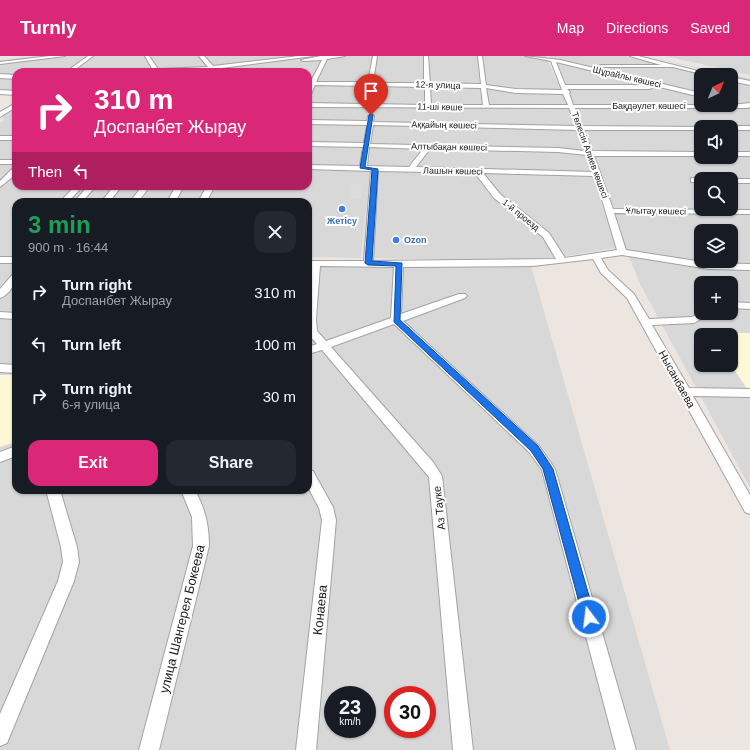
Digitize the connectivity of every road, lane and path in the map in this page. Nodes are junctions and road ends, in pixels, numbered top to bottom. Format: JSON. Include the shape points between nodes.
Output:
{"nodes":[{"id":1,"x":63,"y":56,"type":"edge"},
{"id":2,"x":91,"y":56,"type":"edge"},
{"id":3,"x":147,"y":56,"type":"edge"},
{"id":4,"x":201,"y":56,"type":"edge"},
{"id":5,"x":267,"y":56,"type":"edge"},
{"id":6,"x":311,"y":56,"type":"edge"},
{"id":7,"x":342,"y":56,"type":"edge"},
{"id":8,"x":375,"y":56,"type":"edge"},
{"id":9,"x":426,"y":56,"type":"edge"},
{"id":10,"x":480,"y":56,"type":"edge"},
{"id":11,"x":527,"y":56,"type":"edge"},
{"id":12,"x":632,"y":56,"type":"edge"},
{"id":13,"x":324,"y":57,"type":"edge"},
{"id":14,"x":558,"y":59,"type":"edge"},
{"id":15,"x":272,"y":60,"type":"junction"},
{"id":16,"x":0,"y":63,"type":"edge"},
{"id":17,"x":580,"y":66,"type":"junction"},
{"id":18,"x":672,"y":66,"type":"junction"},
{"id":19,"x":74,"y":68,"type":"edge"},
{"id":20,"x":154,"y":68,"type":"edge"},
{"id":21,"x":210,"y":68,"type":"edge"},
{"id":22,"x":223,"y":68,"type":"edge"},
{"id":23,"x":230,"y":68,"type":"edge"},
{"id":24,"x":694,"y":71,"type":"edge"},
{"id":25,"x":0,"y":76,"type":"edge"},
{"id":26,"x":12,"y":77,"type":"edge"},
{"id":27,"x":312,"y":81,"type":"edge"},
{"id":28,"x":738,"y":81,"type":"edge"},
{"id":29,"x":312,"y":83,"type":"edge"},
{"id":30,"x":750,"y":83,"type":"edge"},
{"id":31,"x":370,"y":84,"type":"junction"},
{"id":32,"x":428,"y":85,"type":"junction"},
{"id":33,"x":485,"y":86,"type":"junction"},
{"id":34,"x":691,"y":86,"type":"dead end"},
{"id":35,"x":670,"y":87,"type":"junction"},
{"id":36,"x":566,"y":90,"type":"junction"},
{"id":37,"x":0,"y":92,"type":"edge"},
{"id":38,"x":12,"y":93,"type":"edge"},
{"id":39,"x":694,"y":93,"type":"edge"},
{"id":40,"x":738,"y":104,"type":"edge"},
{"id":41,"x":312,"y":106,"type":"edge"},
{"id":42,"x":369,"y":106,"type":"junction"},
{"id":43,"x":572,"y":106,"type":"junction"},
{"id":44,"x":749,"y":106,"type":"edge"},
{"id":45,"x":428,"y":107,"type":"junction"},
{"id":46,"x":486,"y":107,"type":"junction"},
{"id":47,"x":12,"y":108,"type":"edge"},
{"id":48,"x":0,"y":115,"type":"edge"},
{"id":49,"x":11,"y":116,"type":"dead end"},
{"id":50,"x":312,"y":122,"type":"edge"},
{"id":51,"x":369,"y":124,"type":"junction"},
{"id":52,"x":449,"y":125,"type":"junction"},
{"id":53,"x":581,"y":128,"type":"junction"},
{"id":54,"x":694,"y":128,"type":"edge"},
{"id":55,"x":738,"y":128,"type":"edge"},
{"id":56,"x":750,"y":128,"type":"edge"},
{"id":57,"x":449,"y":132,"type":"dead end"},
{"id":58,"x":0,"y":138,"type":"edge"},
{"id":59,"x":12,"y":138,"type":"edge"},
{"id":60,"x":312,"y":144,"type":"edge"},
{"id":61,"x":365,"y":146,"type":"junction"},
{"id":62,"x":428,"y":146,"type":"junction"},
{"id":63,"x":589,"y":153,"type":"junction"},
{"id":64,"x":694,"y":154,"type":"edge"},
{"id":65,"x":738,"y":154,"type":"edge"},
{"id":66,"x":750,"y":154,"type":"edge"},
{"id":67,"x":0,"y":162,"type":"edge"},
{"id":68,"x":12,"y":162,"type":"edge"},
{"id":69,"x":312,"y":167,"type":"edge"},
{"id":70,"x":362,"y":168,"type":"junction"},
{"id":71,"x":375,"y":169,"type":"junction"},
{"id":72,"x":411,"y":170,"type":"junction"},
{"id":73,"x":478,"y":171,"type":"junction"},
{"id":74,"x":12,"y":174,"type":"edge"},
{"id":75,"x":598,"y":174,"type":"junction"},
{"id":76,"x":738,"y":181,"type":"edge"},
{"id":77,"x":750,"y":181,"type":"edge"},
{"id":78,"x":0,"y":184,"type":"edge"},
{"id":79,"x":75,"y":190,"type":"edge"},
{"id":80,"x":88,"y":190,"type":"edge"},
{"id":81,"x":115,"y":190,"type":"edge"},
{"id":82,"x":68,"y":198,"type":"edge"},
{"id":83,"x":82,"y":198,"type":"edge"},
{"id":84,"x":108,"y":198,"type":"edge"},
{"id":85,"x":610,"y":211,"type":"junction"},
{"id":86,"x":750,"y":212,"type":"edge"},
{"id":87,"x":622,"y":252,"type":"junction"},
{"id":88,"x":596,"y":256,"type":"junction"},
{"id":89,"x":12,"y":258,"type":"edge"},
{"id":90,"x":0,"y":260,"type":"edge"},
{"id":91,"x":562,"y":261,"type":"junction"},
{"id":92,"x":312,"y":263,"type":"edge"},
{"id":93,"x":368,"y":263,"type":"junction"},
{"id":94,"x":399,"y":264,"type":"junction"},
{"id":95,"x":750,"y":267,"type":"edge"},
{"id":96,"x":12,"y":281,"type":"edge"},
{"id":97,"x":0,"y":296,"type":"edge"},
{"id":98,"x":462,"y":296,"type":"dead end"},
{"id":99,"x":738,"y":305,"type":"edge"},
{"id":100,"x":750,"y":306,"type":"edge"},
{"id":101,"x":0,"y":315,"type":"edge"},
{"id":102,"x":12,"y":316,"type":"edge"},
{"id":103,"x":396,"y":320,"type":"junction"},
{"id":104,"x":694,"y":320,"type":"edge"},
{"id":105,"x":646,"y":322,"type":"junction"},
{"id":106,"x":312,"y":332,"type":"edge"},
{"id":107,"x":322,"y":346,"type":"junction"},
{"id":108,"x":312,"y":350,"type":"edge"},
{"id":109,"x":0,"y":368,"type":"edge"},
{"id":110,"x":12,"y":369,"type":"edge"},
{"id":111,"x":685,"y":392,"type":"junction"},
{"id":112,"x":750,"y":393,"type":"edge"},
{"id":113,"x":12,"y":452,"type":"edge"},
{"id":114,"x":0,"y":457,"type":"edge"},
{"id":115,"x":312,"y":482,"type":"edge"},
{"id":116,"x":54,"y":494,"type":"edge"},
{"id":117,"x":190,"y":494,"type":"edge"},
{"id":118,"x":750,"y":508,"type":"edge"},
{"id":119,"x":0,"y":736,"type":"edge"},
{"id":120,"x":149,"y":750,"type":"edge"},
{"id":121,"x":306,"y":750,"type":"edge"},
{"id":122,"x":463,"y":750,"type":"edge"},
{"id":123,"x":626,"y":750,"type":"edge"}],
"edges":[{"from":1,"to":16,"type":"street"},
{"from":2,"to":19,"type":"street"},
{"from":3,"to":20,"type":"street"},
{"from":4,"to":21,"type":"street"},
{"from":5,"to":15,"type":"street"},
{"from":6,"to":15,"type":"street"},
{"from":7,"to":13,"type":"street"},
{"from":8,"to":31,"type":"street"},
{"from":9,"to":32,"type":"street"},
{"from":10,"to":33,"type":"street"},
{"from":11,"to":14,"type":"street","name":"Шұрайлы көшесі"},
{"from":12,"to":18,"type":"street"},
{"from":13,"to":23,"type":"street"},
{"from":13,"to":27,"type":"street"},
{"from":14,"to":17,"type":"street","name":"Шұрайлы көшесі"},
{"from":14,"to":36,"type":"street","name":"Төлесін Алиев көшесі"},
{"from":15,"to":22,"type":"street"},
{"from":17,"to":18,"type":"street"},
{"from":17,"to":35,"type":"street","name":"Шұрайлы көшесі"},
{"from":18,"to":24,"type":"street"},
{"from":25,"to":26,"type":"street"},
{"from":28,"to":30,"type":"street"},
{"from":29,"to":31,"type":"street","name":"12-я улица"},
{"from":31,"to":32,"type":"street","name":"12-я улица"},
{"from":31,"to":42,"type":"street"},
{"from":32,"to":33,"type":"street","name":"12-я улица"},
{"from":32,"to":45,"type":"street"},
{"from":33,"to":36,"type":"street","name":"12-я улица","via":[[516,90]]},
{"from":33,"to":46,"type":"street"},
{"from":34,"to":35,"type":"street"},
{"from":35,"to":36,"type":"street","name":"12-я улица"},
{"from":35,"to":39,"type":"street","name":"Шұрайлы көшесі"},
{"from":36,"to":43,"type":"street","name":"Төлесін Алиев көшесі"},
{"from":37,"to":38,"type":"street"},
{"from":40,"to":44,"type":"street"},
{"from":41,"to":42,"type":"street","name":"11-ші көше"},
{"from":42,"to":45,"type":"street","name":"11-ші көше"},
{"from":42,"to":51,"type":"street"},
{"from":43,"to":44,"type":"street","name":"Бақдәулет көшесi"},
{"from":43,"to":46,"type":"street","name":"11-ші көше"},
{"from":43,"to":53,"type":"street","name":"Төлесін Алиев көшесі"},
{"from":45,"to":46,"type":"street","name":"11-ші көше"},
{"from":47,"to":48,"type":"street"},
{"from":48,"to":49,"type":"street"},
{"from":50,"to":51,"type":"street","name":"Аққайың көшесі"},
{"from":51,"to":52,"type":"street","name":"Аққайың көшесі"},
{"from":51,"to":61,"type":"street"},
{"from":52,"to":53,"type":"street","name":"Аққайың көшесі"},
{"from":52,"to":57,"type":"street"},
{"from":53,"to":54,"type":"street","name":"Аққайың көшесі"},
{"from":53,"to":63,"type":"street","name":"Төлесін Алиев көшесі"},
{"from":55,"to":56,"type":"street"},
{"from":58,"to":59,"type":"street"},
{"from":60,"to":61,"type":"street","name":"Алтыбақан көшесі"},
{"from":61,"to":62,"type":"street","name":"Алтыбақан көшесі"},
{"from":61,"to":70,"type":"street"},
{"from":62,"to":63,"type":"street","name":"Алтыбақан көшесі","via":[[448,143]]},
{"from":62,"to":72,"type":"street"},
{"from":63,"to":64,"type":"street","name":"Алтыбақан көшесі"},
{"from":63,"to":75,"type":"street","name":"Төлесін Алиев көшесі"},
{"from":65,"to":66,"type":"street"},
{"from":67,"to":68,"type":"street"},
{"from":69,"to":70,"type":"street","name":"Лашын көшесі"},
{"from":70,"to":71,"type":"street","name":"Лашын көшесі"},
{"from":71,"to":72,"type":"street","name":"Лашын көшесі"},
{"from":71,"to":93,"type":"street"},
{"from":72,"to":73,"type":"street","name":"Лашын көшесі"},
{"from":73,"to":75,"type":"street","name":"Лашын көшесі"},
{"from":73,"to":91,"type":"street","name":"1-й проезд","via":[[497,196],[546,235]]},
{"from":74,"to":78,"type":"street"},
{"from":75,"to":85,"type":"street","name":"Төлесін Алиев көшесі"},
{"from":76,"to":77,"type":"street"},
{"from":79,"to":82,"type":"street"},
{"from":80,"to":83,"type":"street"},
{"from":81,"to":84,"type":"street"},
{"from":85,"to":86,"type":"street","name":"Ұлытау көшесi"},
{"from":85,"to":87,"type":"street","name":"Төлесін Алиев көшесі"},
{"from":87,"to":88,"type":"street"},
{"from":87,"to":95,"type":"street","via":[[714,266]]},
{"from":88,"to":91,"type":"street"},
{"from":88,"to":105,"type":"street","name":"Нысанбаева","via":[[604,271],[631,296]]},
{"from":89,"to":90,"type":"street"},
{"from":91,"to":94,"type":"street"},
{"from":92,"to":93,"type":"street"},
{"from":93,"to":94,"type":"street"},
{"from":94,"to":103,"type":"street"},
{"from":96,"to":97,"type":"street"},
{"from":98,"to":103,"type":"street"},
{"from":99,"to":100,"type":"street"},
{"from":101,"to":102,"type":"street"},
{"from":103,"to":107,"type":"street"},
{"from":103,"to":123,"type":"street","via":[[534,449],[548,469]]},
{"from":104,"to":105,"type":"street"},
{"from":105,"to":111,"type":"street","name":"Нысанбаева"},
{"from":106,"to":107,"type":"street","name":"Аз Тауке"},
{"from":107,"to":108,"type":"street"},
{"from":107,"to":122,"type":"street","name":"Аз Тауке","via":[[435,476]]},
{"from":109,"to":110,"type":"street"},
{"from":111,"to":112,"type":"street"},
{"from":111,"to":118,"type":"street","name":"Нысанбаева"},
{"from":113,"to":114,"type":"street"},
{"from":115,"to":121,"type":"street","name":"Конаева","via":[[324,502],[329,520]]},
{"from":116,"to":119,"type":"street","via":[[71,562],[66,581]]},
{"from":117,"to":120,"type":"street","name":"улица Шангерея Бокеева","via":[[199,512],[203,530],[201,546]]}]}
